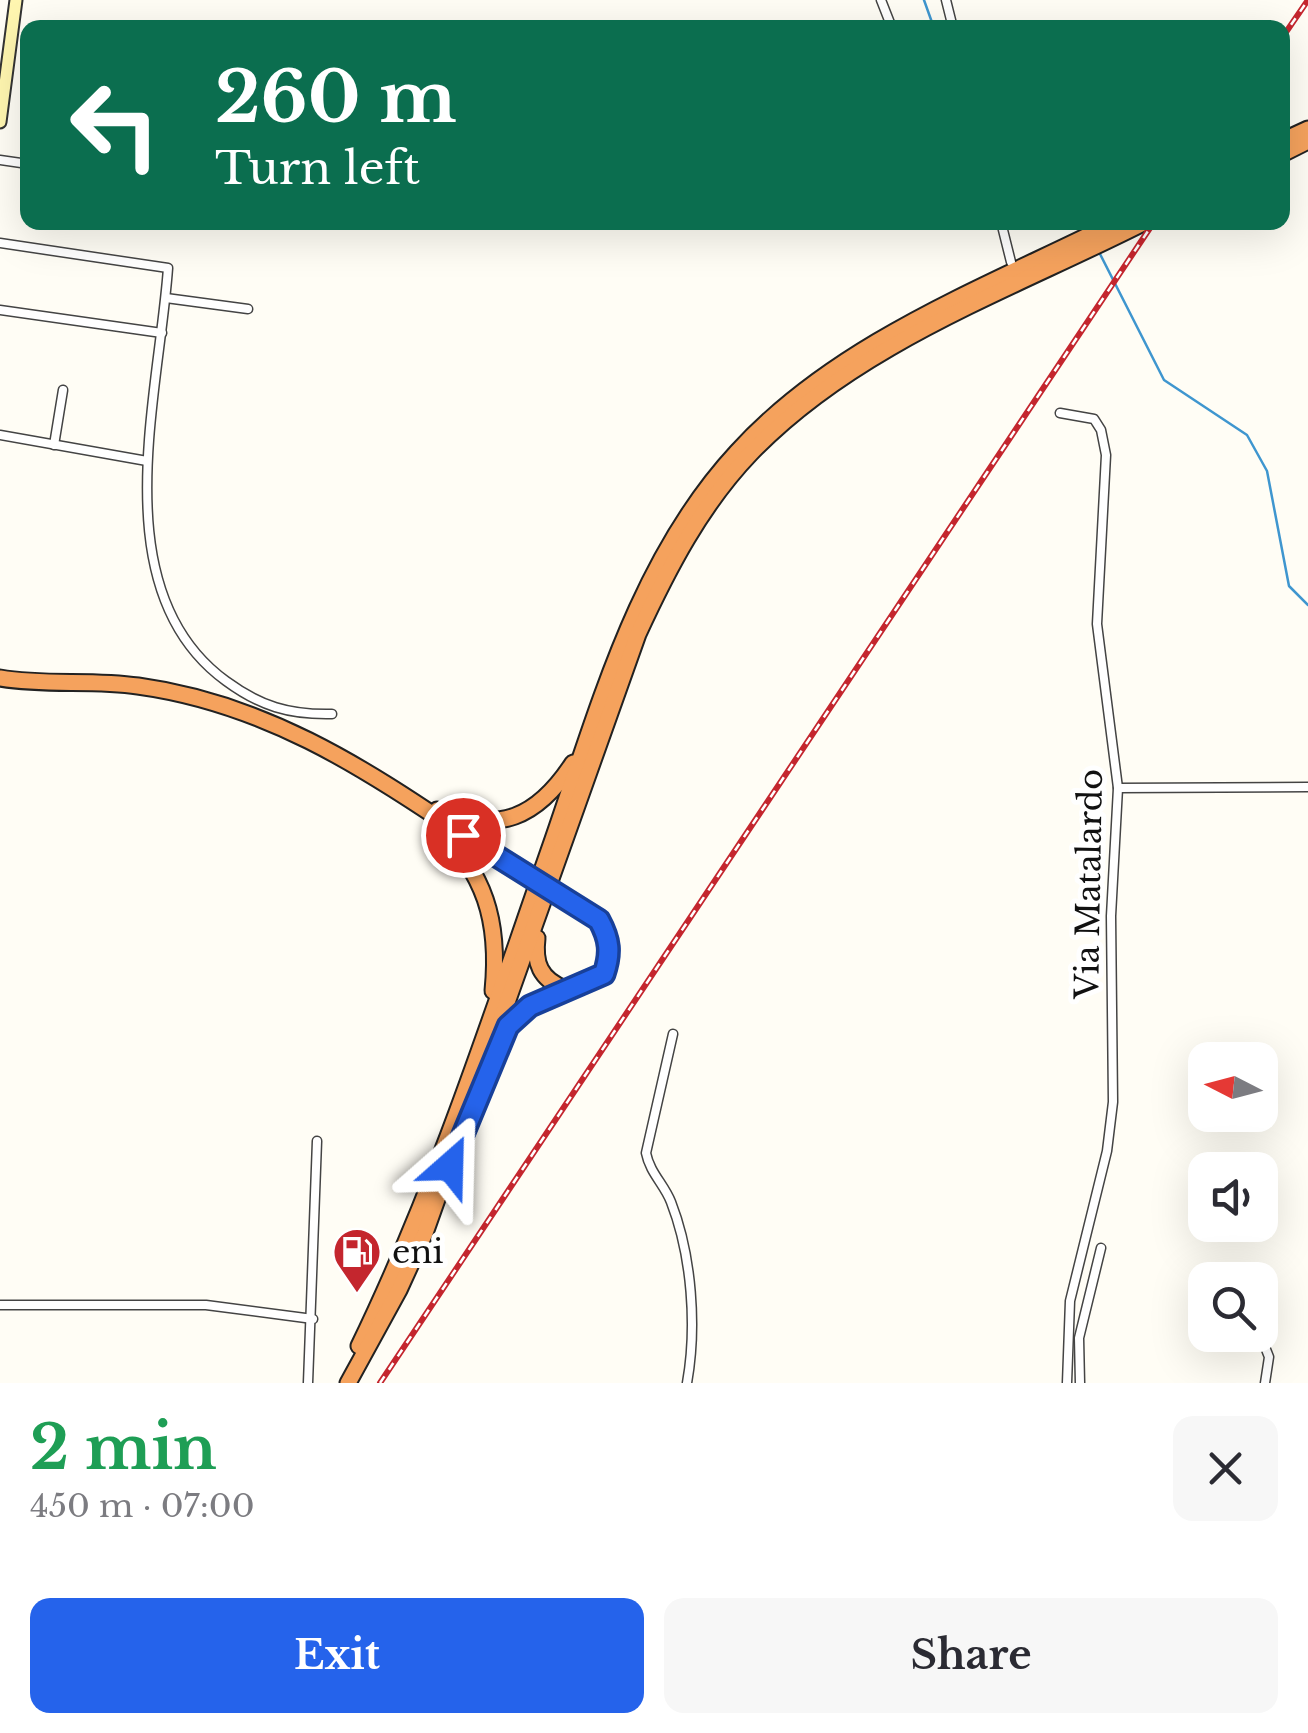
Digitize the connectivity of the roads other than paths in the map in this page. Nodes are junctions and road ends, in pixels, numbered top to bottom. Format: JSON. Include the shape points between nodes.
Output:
{"nodes":[{"id":1,"x":16,"y":0,"type":"edge"},
{"id":2,"x":6,"y":43,"type":"edge"},
{"id":3,"x":0,"y":63,"type":"edge"},
{"id":4,"x":7,"y":76,"type":"junction"},
{"id":5,"x":0,"y":122,"type":"edge"},
{"id":6,"x":1003,"y":230,"type":"edge"},
{"id":7,"x":1100,"y":230,"type":"edge"},
{"id":8,"x":1129,"y":230,"type":"edge"},
{"id":9,"x":0,"y":243,"type":"edge"},
{"id":10,"x":1011,"y":262,"type":"dead end"},
{"id":11,"x":166,"y":298,"type":"junction"},
{"id":12,"x":248,"y":309,"type":"dead end"},
{"id":13,"x":0,"y":310,"type":"edge"},
{"id":14,"x":162,"y":333,"type":"junction"},
{"id":15,"x":63,"y":390,"type":"dead end"},
{"id":16,"x":1060,"y":413,"type":"dead end"},
{"id":17,"x":0,"y":435,"type":"edge"},
{"id":18,"x":54,"y":445,"type":"junction"},
{"id":19,"x":146,"y":461,"type":"junction"},
{"id":20,"x":1,"y":679,"type":"edge"},
{"id":21,"x":332,"y":714,"type":"dead end"},
{"id":22,"x":586,"y":743,"type":"junction"},
{"id":23,"x":1308,"y":786,"type":"edge"},
{"id":24,"x":1118,"y":788,"type":"junction"},
{"id":25,"x":414,"y":802,"type":"junction"},
{"id":26,"x":539,"y":912,"type":"junction"},
{"id":27,"x":565,"y":989,"type":"junction"},
{"id":28,"x":491,"y":1017,"type":"junction"},
{"id":29,"x":673,"y":1034,"type":"dead end"},
{"id":30,"x":463,"y":1132,"type":"junction"},
{"id":31,"x":317,"y":1141,"type":"dead end"},
{"id":32,"x":1101,"y":1248,"type":"dead end"},
{"id":33,"x":0,"y":1304,"type":"edge"},
{"id":34,"x":313,"y":1319,"type":"junction"},
{"id":35,"x":1267,"y":1352,"type":"edge"},
{"id":36,"x":308,"y":1383,"type":"edge"},
{"id":37,"x":337,"y":1383,"type":"edge"},
{"id":38,"x":348,"y":1383,"type":"edge"},
{"id":39,"x":687,"y":1383,"type":"edge"},
{"id":40,"x":1066,"y":1383,"type":"edge"},
{"id":41,"x":1080,"y":1383,"type":"edge"},
{"id":42,"x":1267,"y":1383,"type":"edge"}],
"edges":[{"from":1,"to":2,"type":"main road"},
{"from":2,"to":4,"type":"main road"},
{"from":3,"to":4,"type":"street"},
{"from":4,"to":5,"type":"main road"},
{"from":6,"to":10,"type":"street"},
{"from":7,"to":22,"type":"highway","via":[[873,344],[800,394],[736,452],[642,594]]},
{"from":8,"to":26,"type":"highway","via":[[881,353],[806,404],[751,454],[703,512],[666,572]]},
{"from":9,"to":11,"type":"street","via":[[168,268]]},
{"from":11,"to":12,"type":"street"},
{"from":11,"to":14,"type":"street"},
{"from":13,"to":14,"type":"street"},
{"from":14,"to":19,"type":"street"},
{"from":15,"to":18,"type":"street"},
{"from":16,"to":24,"type":"street","name":"Via Matalardo","via":[[1094,419],[1106,454],[1097,624]]},
{"from":17,"to":18,"type":"street"},
{"from":18,"to":19,"type":"street"},
{"from":19,"to":21,"type":"street","via":[[150,532],[180,637],[210,670],[260,704]]},
{"from":20,"to":25,"type":"highway","via":[[134,685],[222,701],[308,738]]},
{"from":22,"to":25,"type":"highway","via":[[554,792],[516,818],[472,823]]},
{"from":22,"to":28,"type":"highway"},
{"from":23,"to":24,"type":"street"},
{"from":24,"to":40,"type":"street","name":"Via Matalardo","via":[[1113,1102],[1070,1300]]},
{"from":25,"to":27,"type":"highway","bridge":true,"via":[[599,920],[609,938],[604,974]]},
{"from":25,"to":28,"type":"highway","via":[[466,862],[487,899],[495,930]]},
{"from":26,"to":27,"type":"highway","via":[[535,961],[543,976]]},
{"from":26,"to":30,"type":"highway"},
{"from":27,"to":30,"type":"highway","via":[[508,1026]]},
{"from":28,"to":37,"type":"highway","via":[[405,1251]]},
{"from":29,"to":39,"type":"street","via":[[646,1153],[671,1200],[692,1303]]},
{"from":30,"to":38,"type":"highway","via":[[399,1290]]},
{"from":31,"to":34,"type":"street"},
{"from":32,"to":41,"type":"street","via":[[1080,1338]]},
{"from":33,"to":34,"type":"street","via":[[206,1305]]},
{"from":34,"to":36,"type":"street"},
{"from":35,"to":42,"type":"street"}]}
